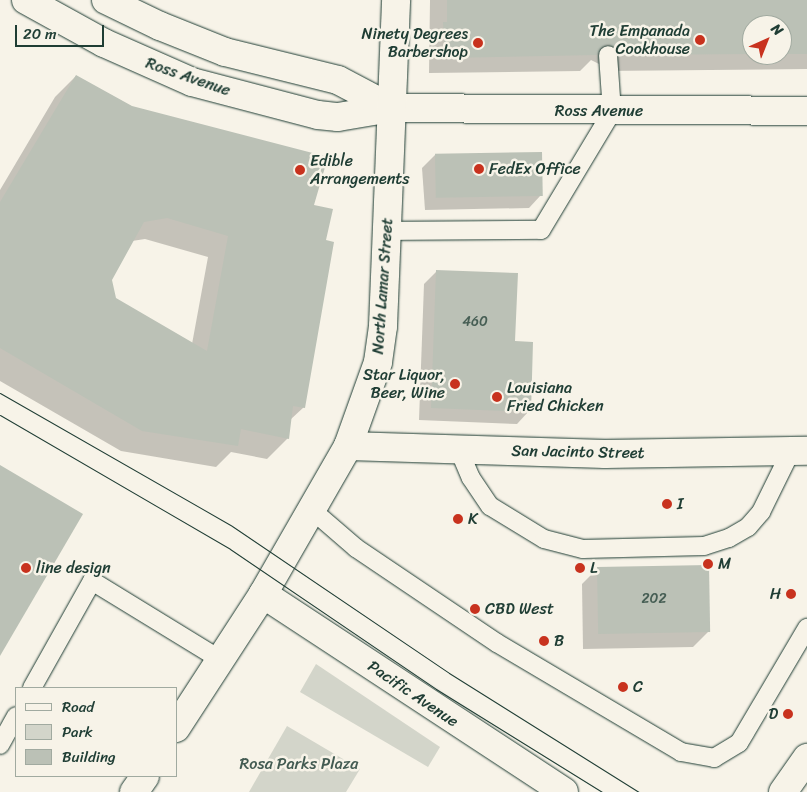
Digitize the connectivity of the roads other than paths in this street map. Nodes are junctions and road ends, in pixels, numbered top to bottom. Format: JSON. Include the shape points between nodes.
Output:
{"nodes":[{"id":1,"x":26,"y":0,"type":"edge"},
{"id":2,"x":396,"y":0,"type":"edge"},
{"id":3,"x":110,"y":1,"type":"edge"},
{"id":4,"x":608,"y":55,"type":"dead end"},
{"id":5,"x":392,"y":108,"type":"junction"},
{"id":6,"x":807,"y":111,"type":"edge"},
{"id":7,"x":612,"y":112,"type":"junction"},
{"id":8,"x":388,"y":232,"type":"junction"},
{"id":9,"x":348,"y":446,"type":"junction"},
{"id":10,"x":459,"y":450,"type":"junction"},
{"id":11,"x":799,"y":451,"type":"edge"},
{"id":12,"x":312,"y":510,"type":"junction"},
{"id":13,"x":263,"y":594,"type":"junction"},
{"id":14,"x":807,"y":628,"type":"edge"},
{"id":15,"x":221,"y":660,"type":"junction"},
{"id":16,"x":33,"y":687,"type":"edge"},
{"id":17,"x":15,"y":718,"type":"edge"},
{"id":18,"x":178,"y":725,"type":"edge"},
{"id":19,"x":0,"y":745,"type":"edge"},
{"id":20,"x":807,"y":758,"type":"edge"},
{"id":21,"x":144,"y":777,"type":"edge"},
{"id":22,"x":134,"y":792,"type":"edge"},
{"id":23,"x":564,"y":792,"type":"edge"},
{"id":24,"x":783,"y":792,"type":"edge"}],
"edges":[{"from":1,"to":5,"type":"main road","name":"Ross Avenue","via":[[104,43],[192,82],[318,115],[338,117]]},
{"from":2,"to":5,"type":"main road","name":"North Lamar Street"},
{"from":3,"to":5,"type":"main road","name":"Ross Avenue","via":[[225,52],[338,80]]},
{"from":4,"to":7,"type":"lane"},
{"from":5,"to":7,"type":"main road","name":"Ross Avenue"},
{"from":5,"to":8,"type":"main road","name":"North Lamar Street"},
{"from":6,"to":7,"type":"main road","name":"Ross Avenue"},
{"from":7,"to":8,"type":"lane","via":[[541,230]]},
{"from":8,"to":9,"type":"main road","name":"North Lamar Street","via":[[378,362]]},
{"from":9,"to":10,"type":"main road","name":"San Jacinto Street"},
{"from":9,"to":12,"type":"main road","name":"North Lamar Street"},
{"from":10,"to":11,"type":"main road","name":"San Jacinto Street","via":[[605,454]]},
{"from":10,"to":11,"type":"lane","via":[[471,478],[490,506],[544,539],[583,549],[704,546],[729,538],[748,526],[761,512]]},
{"from":12,"to":13,"type":"main road","name":"North Lamar Street"},
{"from":12,"to":14,"type":"lane","via":[[356,548],[497,643],[681,752],[714,758],[739,743]]},
{"from":13,"to":15,"type":"main road","name":"North Lamar Street"},
{"from":13,"to":23,"type":"main road","name":"Pacific Avenue"},
{"from":15,"to":16,"type":"lane","via":[[92,581]]},
{"from":15,"to":18,"type":"main road","name":"North Lamar Street"},
{"from":17,"to":19,"type":"lane"},
{"from":20,"to":24,"type":"main road"},
{"from":21,"to":22,"type":"main road"}]}
